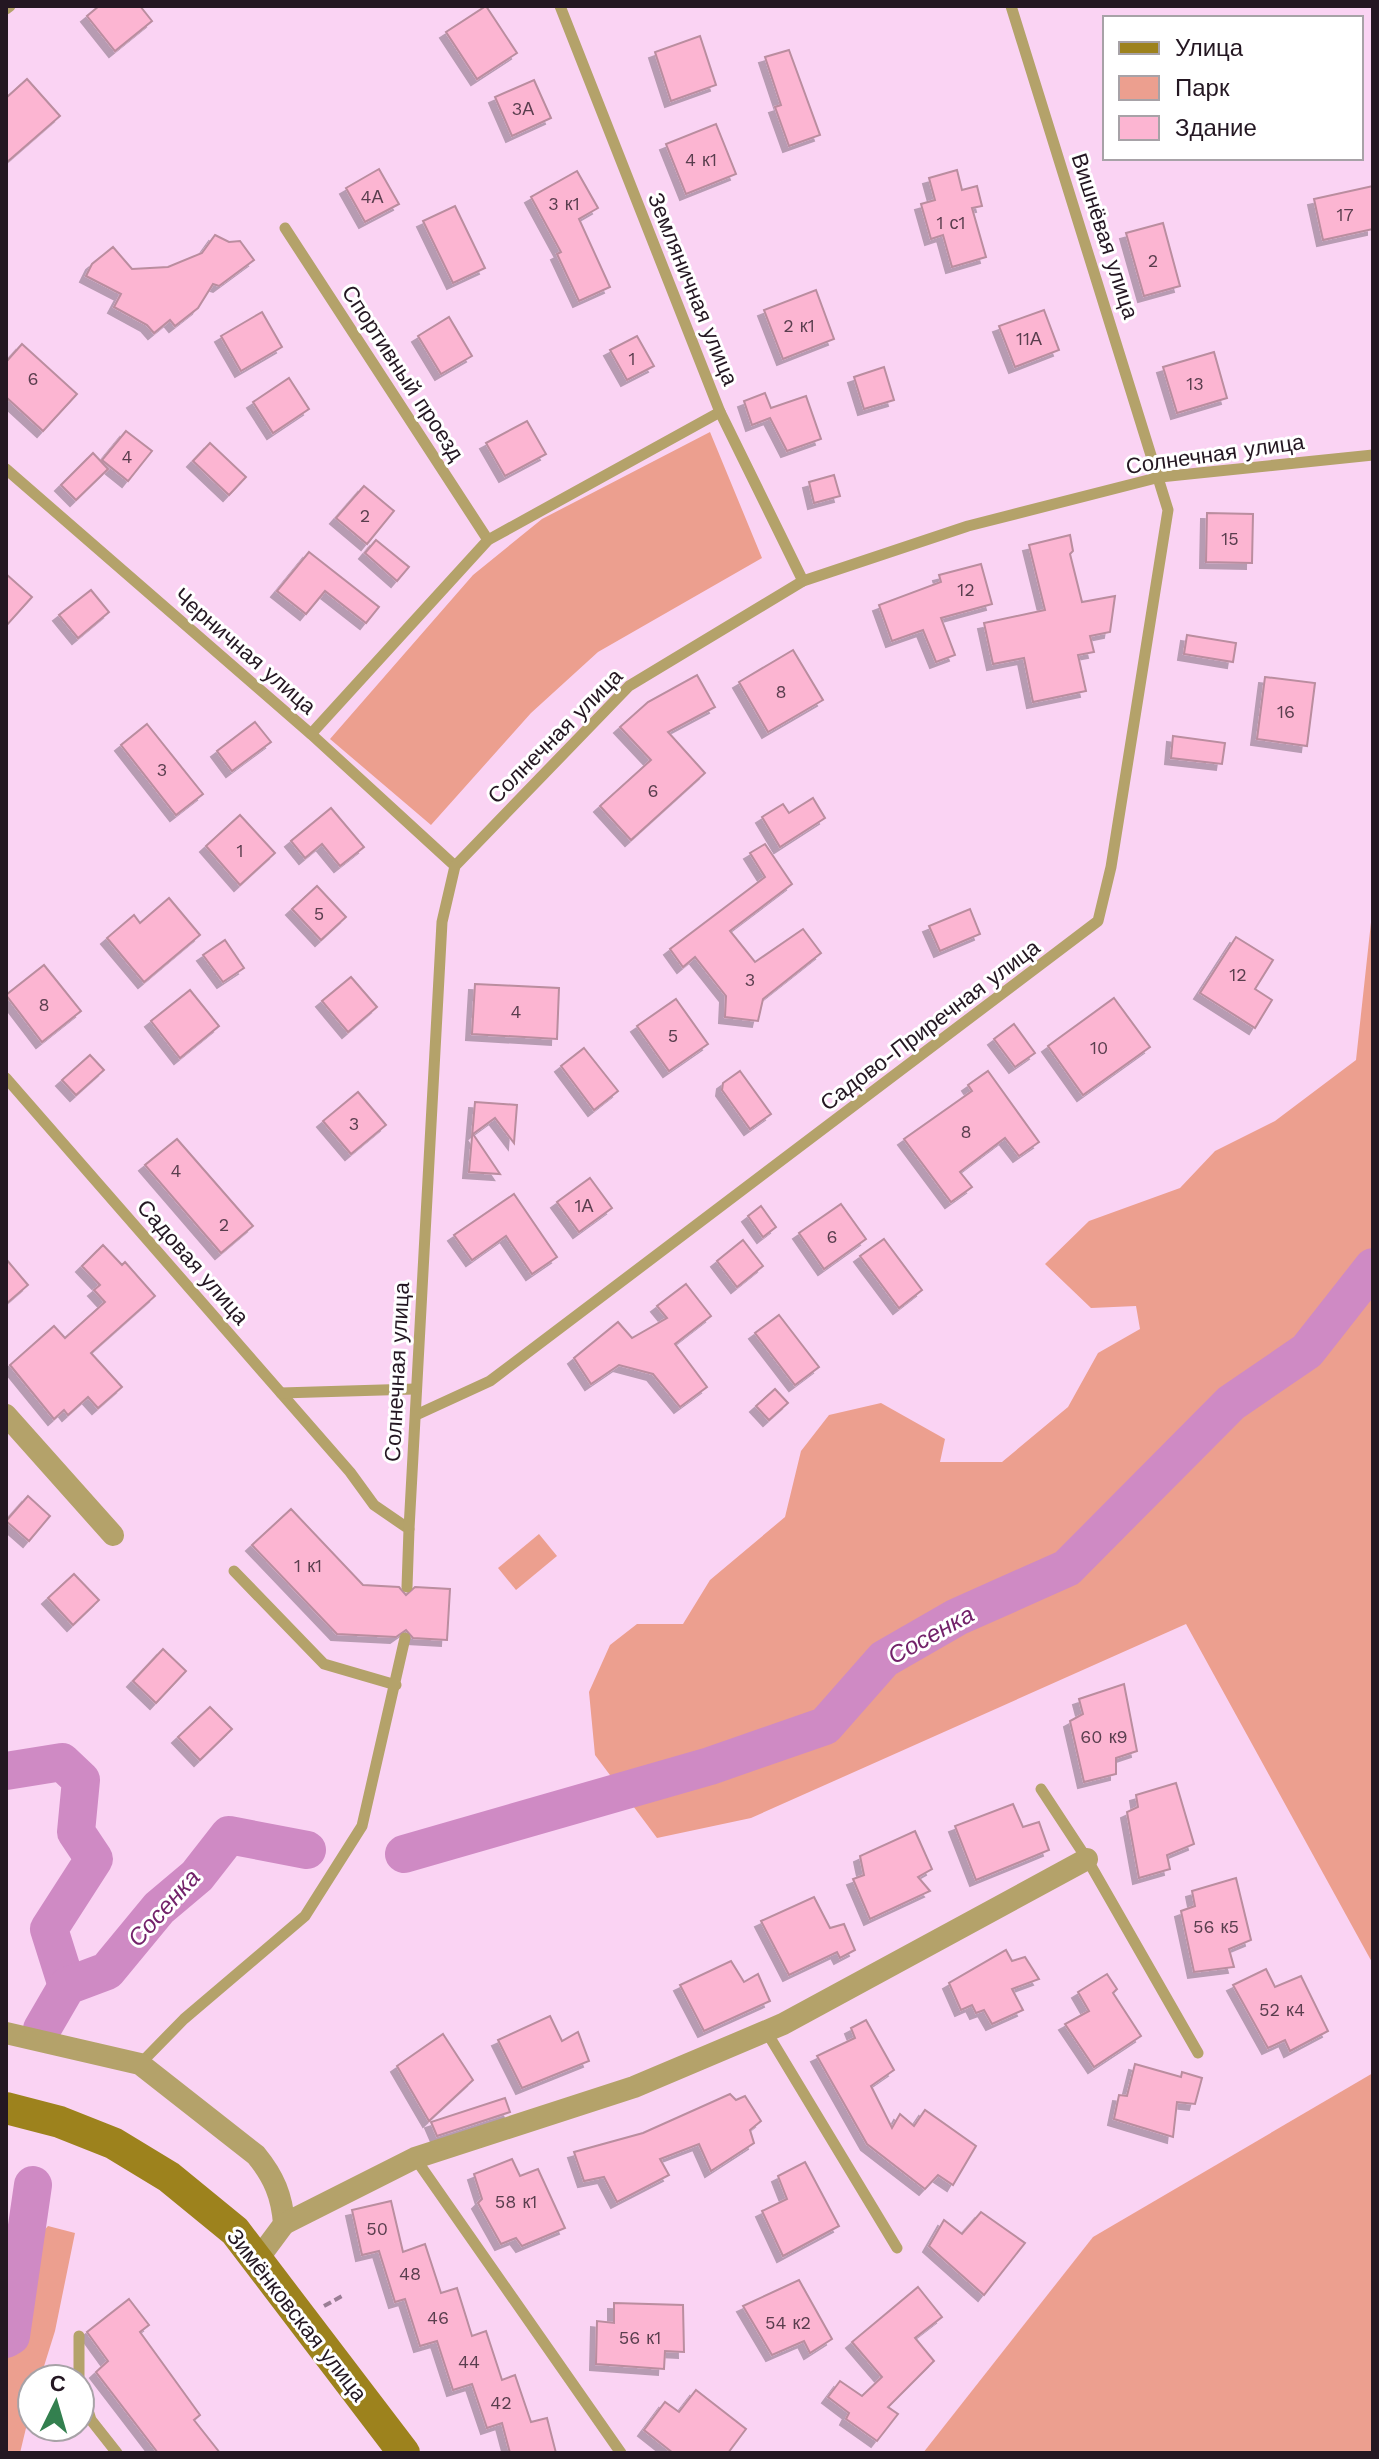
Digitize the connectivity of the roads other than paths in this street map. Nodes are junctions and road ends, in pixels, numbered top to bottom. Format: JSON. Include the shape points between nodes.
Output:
{"nodes":[{"id":1,"x":560,"y":6,"type":"edge"},
{"id":2,"x":1011,"y":6,"type":"edge"},
{"id":3,"x":285,"y":228,"type":"dead end"},
{"id":4,"x":720,"y":412,"type":"junction"},
{"id":5,"x":1373,"y":455,"type":"edge"},
{"id":6,"x":6,"y":469,"type":"edge"},
{"id":7,"x":1160,"y":477,"type":"junction"},
{"id":8,"x":488,"y":540,"type":"junction"},
{"id":9,"x":803,"y":581,"type":"junction"},
{"id":10,"x":311,"y":734,"type":"junction"},
{"id":11,"x":455,"y":866,"type":"junction"},
{"id":12,"x":6,"y":1078,"type":"edge"},
{"id":13,"x":415,"y":1389,"type":"junction"},
{"id":14,"x":281,"y":1393,"type":"junction"},
{"id":15,"x":6,"y":1415,"type":"edge"},
{"id":16,"x":416,"y":1415,"type":"junction"},
{"id":17,"x":409,"y":1529,"type":"junction"},
{"id":18,"x":113,"y":1535,"type":"dead end"},
{"id":19,"x":234,"y":1571,"type":"dead end"},
{"id":20,"x":407,"y":1587,"type":"dead end"},
{"id":21,"x":405,"y":1638,"type":"dead end"},
{"id":22,"x":396,"y":1685,"type":"junction"},
{"id":23,"x":1041,"y":1789,"type":"dead end"},
{"id":24,"x":1087,"y":1859,"type":"junction"},
{"id":25,"x":766,"y":2031,"type":"junction"},
{"id":26,"x":6,"y":2033,"type":"edge"},
{"id":27,"x":1198,"y":2053,"type":"dead end"},
{"id":28,"x":140,"y":2064,"type":"junction"},
{"id":29,"x":6,"y":2108,"type":"edge"},
{"id":30,"x":415,"y":2158,"type":"junction"},
{"id":31,"x":284,"y":2224,"type":"junction"},
{"id":32,"x":897,"y":2248,"type":"dead end"},
{"id":33,"x":258,"y":2259,"type":"junction"},
{"id":34,"x":79,"y":2336,"type":"dead end"},
{"id":35,"x":79,"y":2363,"type":"edge"},
{"id":36,"x":96,"y":2426,"type":"edge"},
{"id":37,"x":117,"y":2453,"type":"edge"},
{"id":38,"x":404,"y":2453,"type":"edge"},
{"id":39,"x":621,"y":2453,"type":"edge"}],
"edges":[{"from":1,"to":4,"type":"lane","name":"Земляничная улица"},
{"from":2,"to":7,"type":"lane","name":"Вишнёвая улица"},
{"from":3,"to":8,"type":"lane","name":"Спортивный проезд"},
{"from":4,"to":8,"type":"lane"},
{"from":4,"to":9,"type":"lane","name":"Земляничная улица"},
{"from":5,"to":7,"type":"lane","name":"Солнечная улица"},
{"from":6,"to":10,"type":"lane","name":"Черничная улица"},
{"from":7,"to":9,"type":"lane","name":"Солнечная улица","via":[[968,526]]},
{"from":7,"to":16,"type":"lane","name":"Садово-Приречная улица","via":[[1168,510],[1098,921],[490,1381]]},
{"from":8,"to":10,"type":"lane"},
{"from":9,"to":11,"type":"lane","name":"Солнечная улица","via":[[629,686]]},
{"from":10,"to":11,"type":"lane","name":"Черничная улица"},
{"from":11,"to":13,"type":"lane","name":"Солнечная улица","via":[[442,922]]},
{"from":12,"to":14,"type":"lane","name":"Садовая улица"},
{"from":13,"to":14,"type":"lane"},
{"from":13,"to":16,"type":"lane","name":"Солнечная улица"},
{"from":14,"to":17,"type":"lane","name":"Садовая улица","via":[[374,1505]]},
{"from":15,"to":18,"type":"street"},
{"from":16,"to":17,"type":"lane","name":"Солнечная улица"},
{"from":17,"to":20,"type":"lane","name":"Солнечная улица"},
{"from":19,"to":22,"type":"lane","via":[[324,1664]]},
{"from":21,"to":22,"type":"lane"},
{"from":22,"to":28,"type":"lane","via":[[362,1826],[305,1916],[184,2019]]},
{"from":23,"to":24,"type":"lane"},
{"from":24,"to":25,"type":"street"},
{"from":24,"to":27,"type":"lane"},
{"from":25,"to":30,"type":"street","via":[[634,2087]]},
{"from":25,"to":32,"type":"lane"},
{"from":26,"to":28,"type":"street"},
{"from":28,"to":31,"type":"street","via":[[256,2155],[283,2200]]},
{"from":29,"to":33,"type":"main road","name":"Зимёнковская улица","via":[[60,2122],[124,2150],[191,2195],[235,2231]]},
{"from":30,"to":31,"type":"street"},
{"from":30,"to":39,"type":"lane"},
{"from":31,"to":33,"type":"street"},
{"from":33,"to":38,"type":"main road","name":"Зимёнковская улица"},
{"from":34,"to":35,"type":"lane"},
{"from":36,"to":37,"type":"lane"}]}
